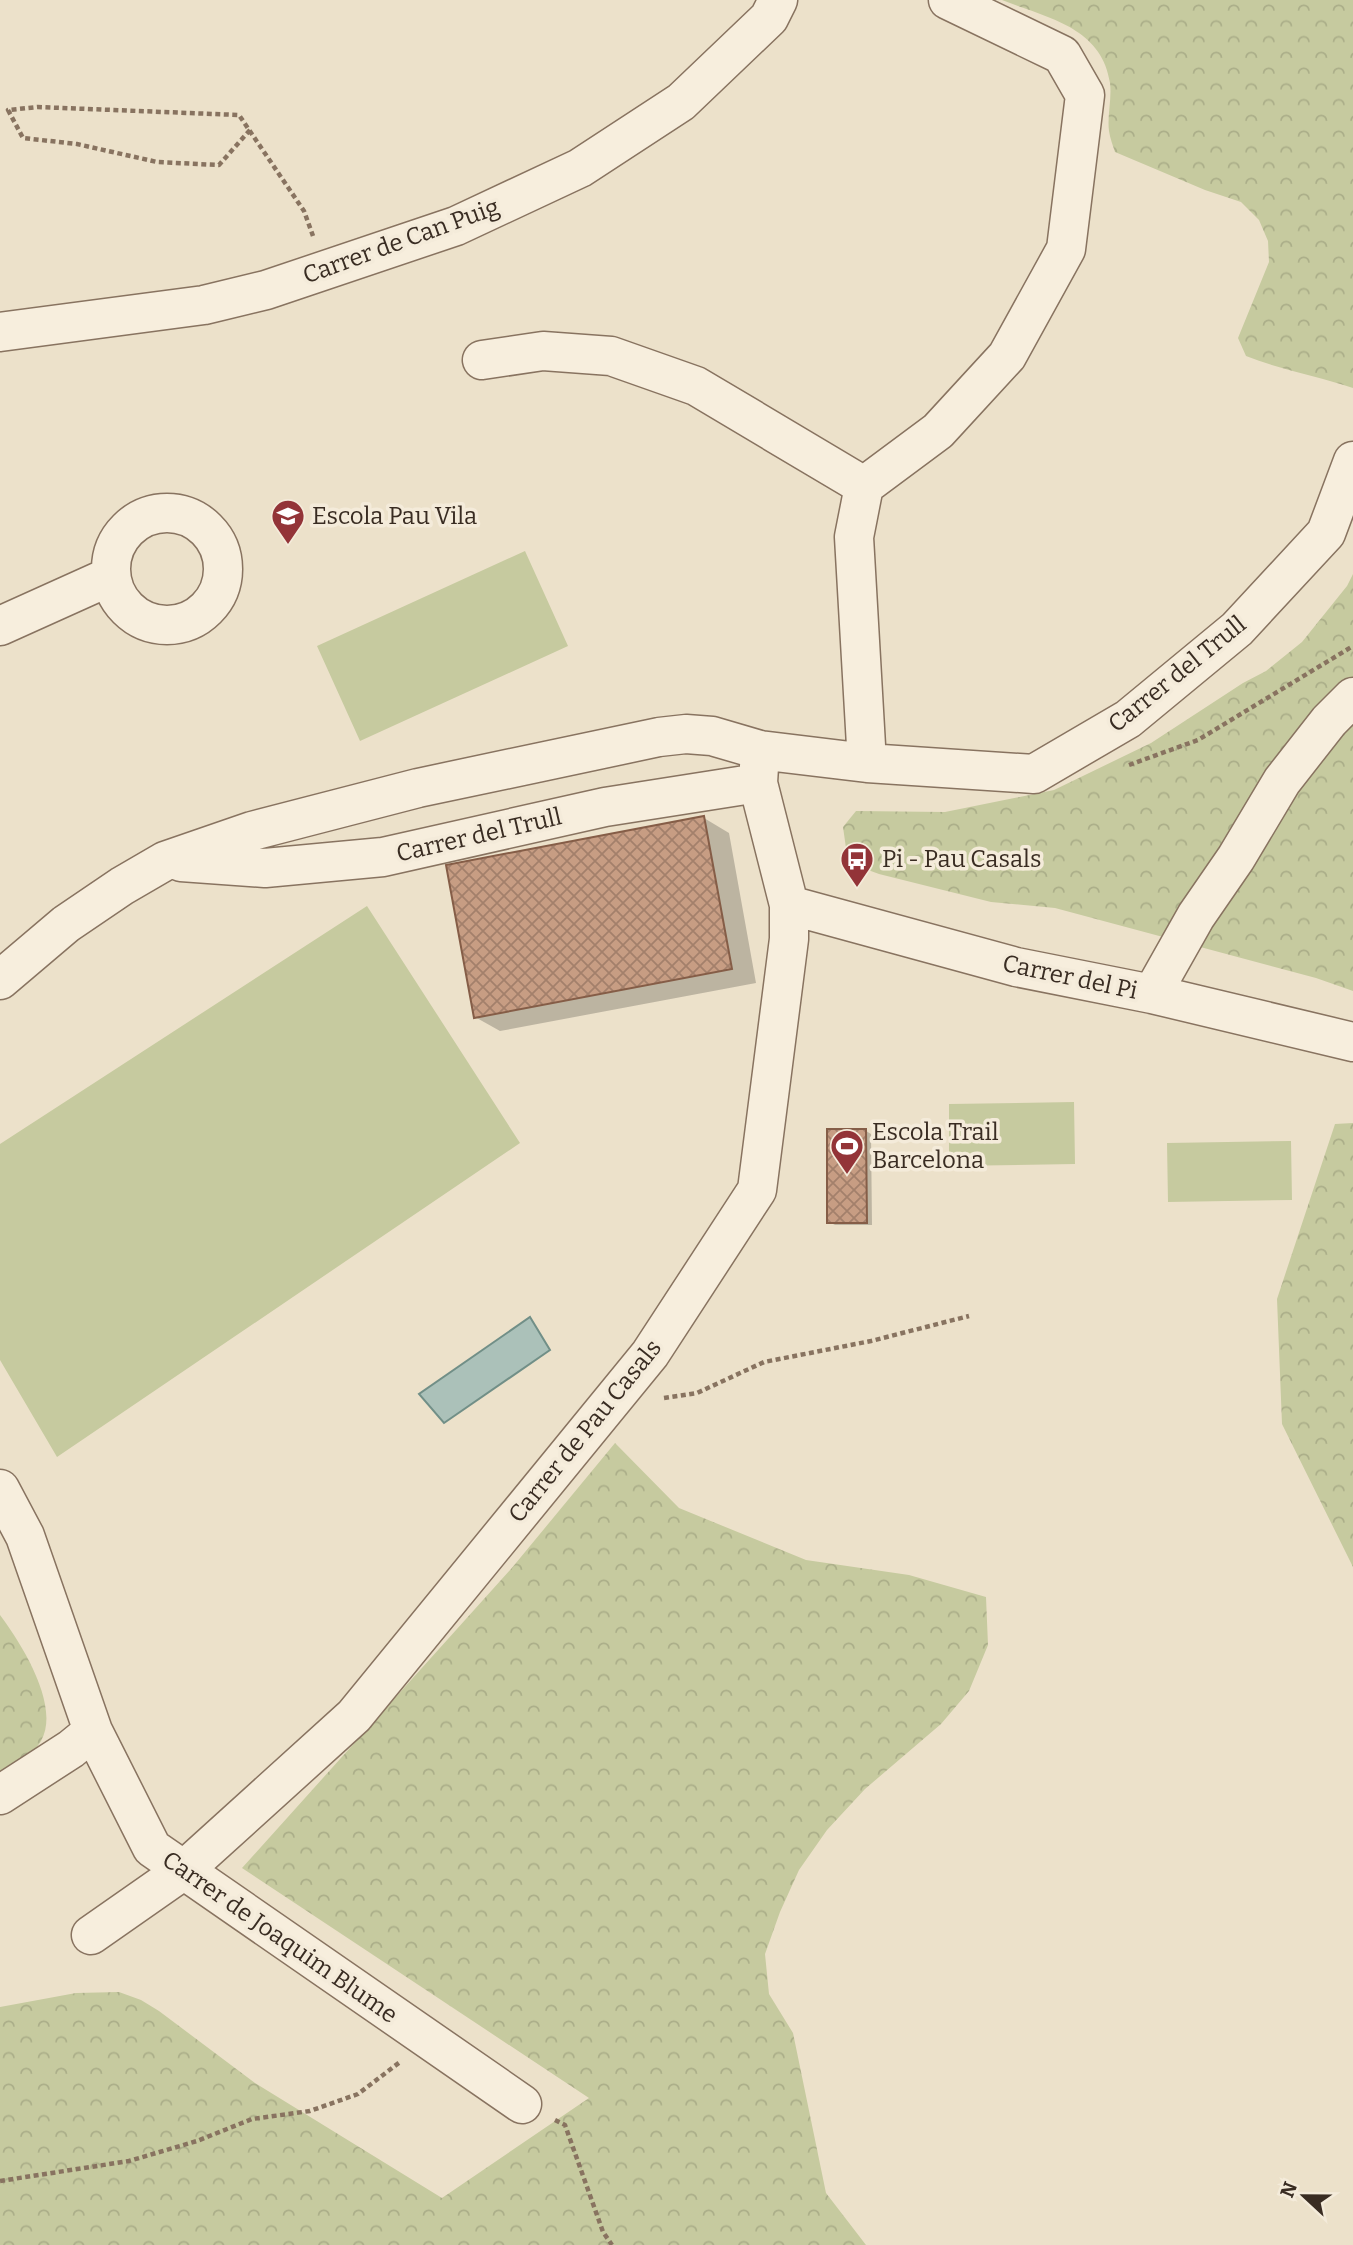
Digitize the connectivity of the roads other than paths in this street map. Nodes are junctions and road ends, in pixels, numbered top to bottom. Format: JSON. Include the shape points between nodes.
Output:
{"nodes":[{"id":1,"x":805,"y":0,"type":"edge"},
{"id":2,"x":948,"y":0,"type":"edge"},
{"id":3,"x":773,"y":9,"type":"edge"},
{"id":4,"x":0,"y":332,"type":"edge"},
{"id":5,"x":482,"y":360,"type":"dead end"},
{"id":6,"x":1353,"y":461,"type":"edge"},
{"id":7,"x":864,"y":486,"type":"junction"},
{"id":8,"x":111,"y":576,"type":"dead end"},
{"id":9,"x":0,"y":626,"type":"edge"},
{"id":10,"x":1353,"y":697,"type":"edge"},
{"id":11,"x":867,"y":763,"type":"junction"},
{"id":12,"x":759,"y":766,"type":"junction"},
{"id":13,"x":165,"y":860,"type":"junction"},
{"id":14,"x":789,"y":905,"type":"junction"},
{"id":15,"x":4,"y":980,"type":"edge"},
{"id":16,"x":1152,"y":994,"type":"junction"},
{"id":17,"x":1353,"y":1042,"type":"edge"},
{"id":18,"x":0,"y":1489,"type":"edge"},
{"id":19,"x":93,"y":1731,"type":"junction"},
{"id":20,"x":0,"y":1795,"type":"edge"},
{"id":21,"x":184,"y":1870,"type":"junction"},
{"id":22,"x":91,"y":1935,"type":"dead end"},
{"id":23,"x":523,"y":2104,"type":"road end"}],
"edges":[{"from":1,"to":3,"type":"street","name":"Carrer de Can Puig"},
{"from":2,"to":7,"type":"street","via":[[1062,55],[1085,94],[1066,249],[1007,356],[938,431]]},
{"from":3,"to":4,"type":"street","name":"Carrer de Can Puig","via":[[681,102],[580,168],[456,226],[266,290],[204,305]]},
{"from":5,"to":7,"type":"street","via":[[542,351],[611,356],[696,386]]},
{"from":6,"to":11,"type":"street","name":"Carrer del Trull","via":[[1326,533],[1237,629],[1128,719],[1034,774]]},
{"from":7,"to":11,"type":"street","via":[[854,537]]},
{"from":8,"to":9,"type":"street"},
{"from":10,"to":16,"type":"street","via":[[1282,780]]},
{"from":11,"to":12,"type":"street","name":"Carrer del Trull"},
{"from":12,"to":13,"type":"street","name":"Carrer del Trull","via":[[605,807],[383,857],[265,868]]},
{"from":12,"to":13,"type":"street","name":"Carrer del Trull","via":[[712,736],[659,737],[418,788],[252,831]]},
{"from":12,"to":14,"type":"street","name":"Carrer de Pau Casals"},
{"from":13,"to":15,"type":"street","name":"Carrer del Trull","via":[[66,924]]},
{"from":14,"to":16,"type":"street","name":"Carrer del Pi","via":[[1016,967]]},
{"from":14,"to":21,"type":"street","name":"Carrer de Pau Casals","via":[[789,939],[757,1190],[650,1354],[354,1716]]},
{"from":16,"to":17,"type":"street","name":"Carrer del Pi"},
{"from":18,"to":19,"type":"street","name":"Carrer de Joaquim Blume","via":[[25,1536]]},
{"from":19,"to":20,"type":"street"},
{"from":19,"to":21,"type":"street","name":"Carrer de Joaquim Blume","via":[[152,1848]]},
{"from":21,"to":22,"type":"street","name":"Carrer de Pau Casals"},
{"from":21,"to":23,"type":"street","name":"Carrer de Joaquim Blume"}]}
